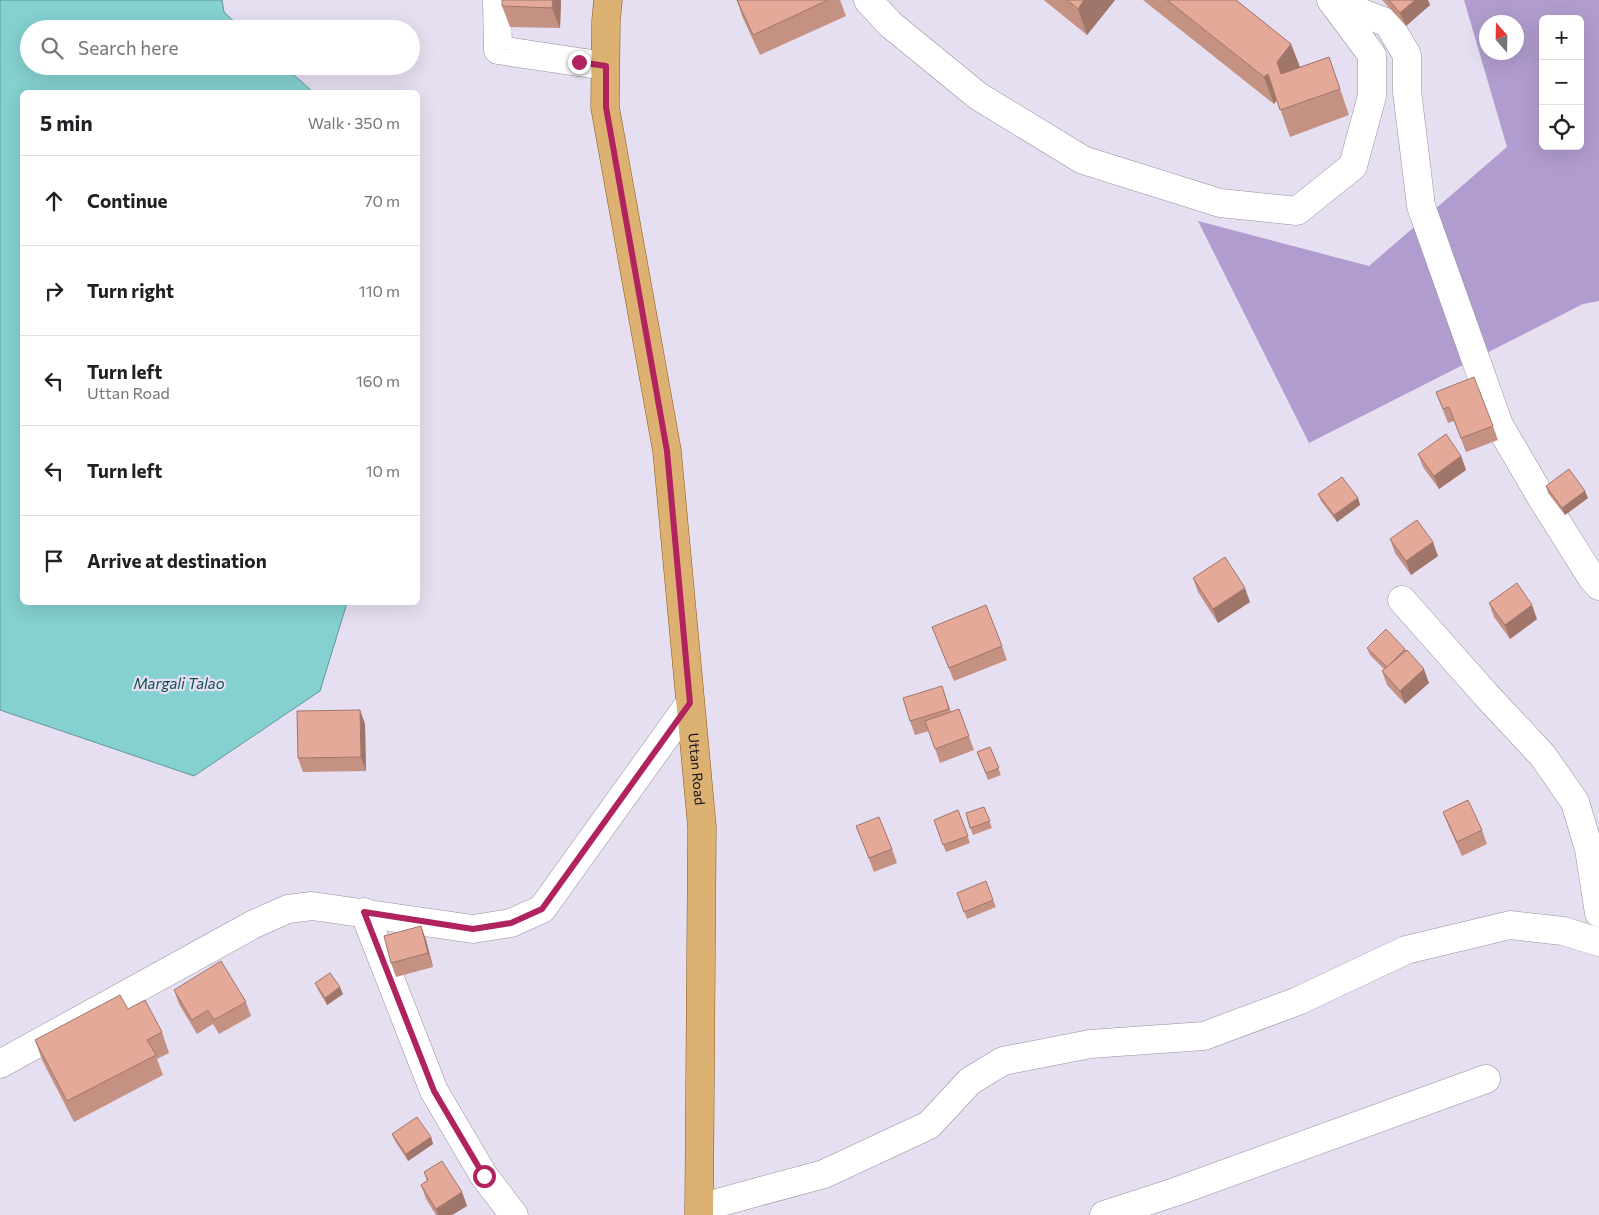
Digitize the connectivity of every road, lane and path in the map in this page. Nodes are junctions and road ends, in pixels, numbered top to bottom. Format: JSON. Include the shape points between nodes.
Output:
{"nodes":[{"id":1,"x":497,"y":0,"type":"edge"},
{"id":2,"x":608,"y":0,"type":"edge"},
{"id":3,"x":868,"y":0,"type":"edge"},
{"id":4,"x":1332,"y":1,"type":"edge"},
{"id":5,"x":606,"y":66,"type":"junction"},
{"id":6,"x":1599,"y":586,"type":"edge"},
{"id":7,"x":1402,"y":600,"type":"dead end"},
{"id":8,"x":690,"y":703,"type":"junction"},
{"id":9,"x":364,"y":912,"type":"junction"},
{"id":10,"x":1599,"y":913,"type":"edge"},
{"id":11,"x":1599,"y":942,"type":"edge"},
{"id":12,"x":0,"y":1064,"type":"edge"},
{"id":13,"x":1486,"y":1078,"type":"dead end"},
{"id":14,"x":699,"y":1212,"type":"edge"},
{"id":15,"x":514,"y":1215,"type":"edge"},
{"id":16,"x":1104,"y":1215,"type":"edge"}],
"edges":[{"from":1,"to":5,"type":"street","via":[[498,50]]},
{"from":2,"to":5,"type":"main road","name":"Uttan Road"},
{"from":3,"to":4,"type":"street","via":[[890,24],[978,96],[1083,160],[1220,203],[1297,211],[1353,166],[1372,96],[1372,54]]},
{"from":4,"to":6,"type":"street","via":[[1388,23],[1407,54],[1407,90],[1421,206],[1499,424],[1541,497]]},
{"from":5,"to":8,"type":"main road","name":"Uttan Road","via":[[606,107],[667,451]]},
{"from":7,"to":10,"type":"street","via":[[1543,756],[1575,802],[1589,849]]},
{"from":8,"to":9,"type":"street","via":[[542,909],[511,923],[473,929]]},
{"from":8,"to":14,"type":"main road","name":"Uttan Road","via":[[702,826]]},
{"from":9,"to":12,"type":"street","via":[[312,906],[288,909],[254,924]]},
{"from":9,"to":15,"type":"street","via":[[434,1091],[484,1176]]},
{"from":11,"to":14,"type":"street","via":[[1563,931],[1510,925],[1406,950],[1298,1001],[1204,1036],[1090,1044],[1003,1061],[970,1081],[929,1125],[824,1174]]},
{"from":13,"to":16,"type":"street"}]}
